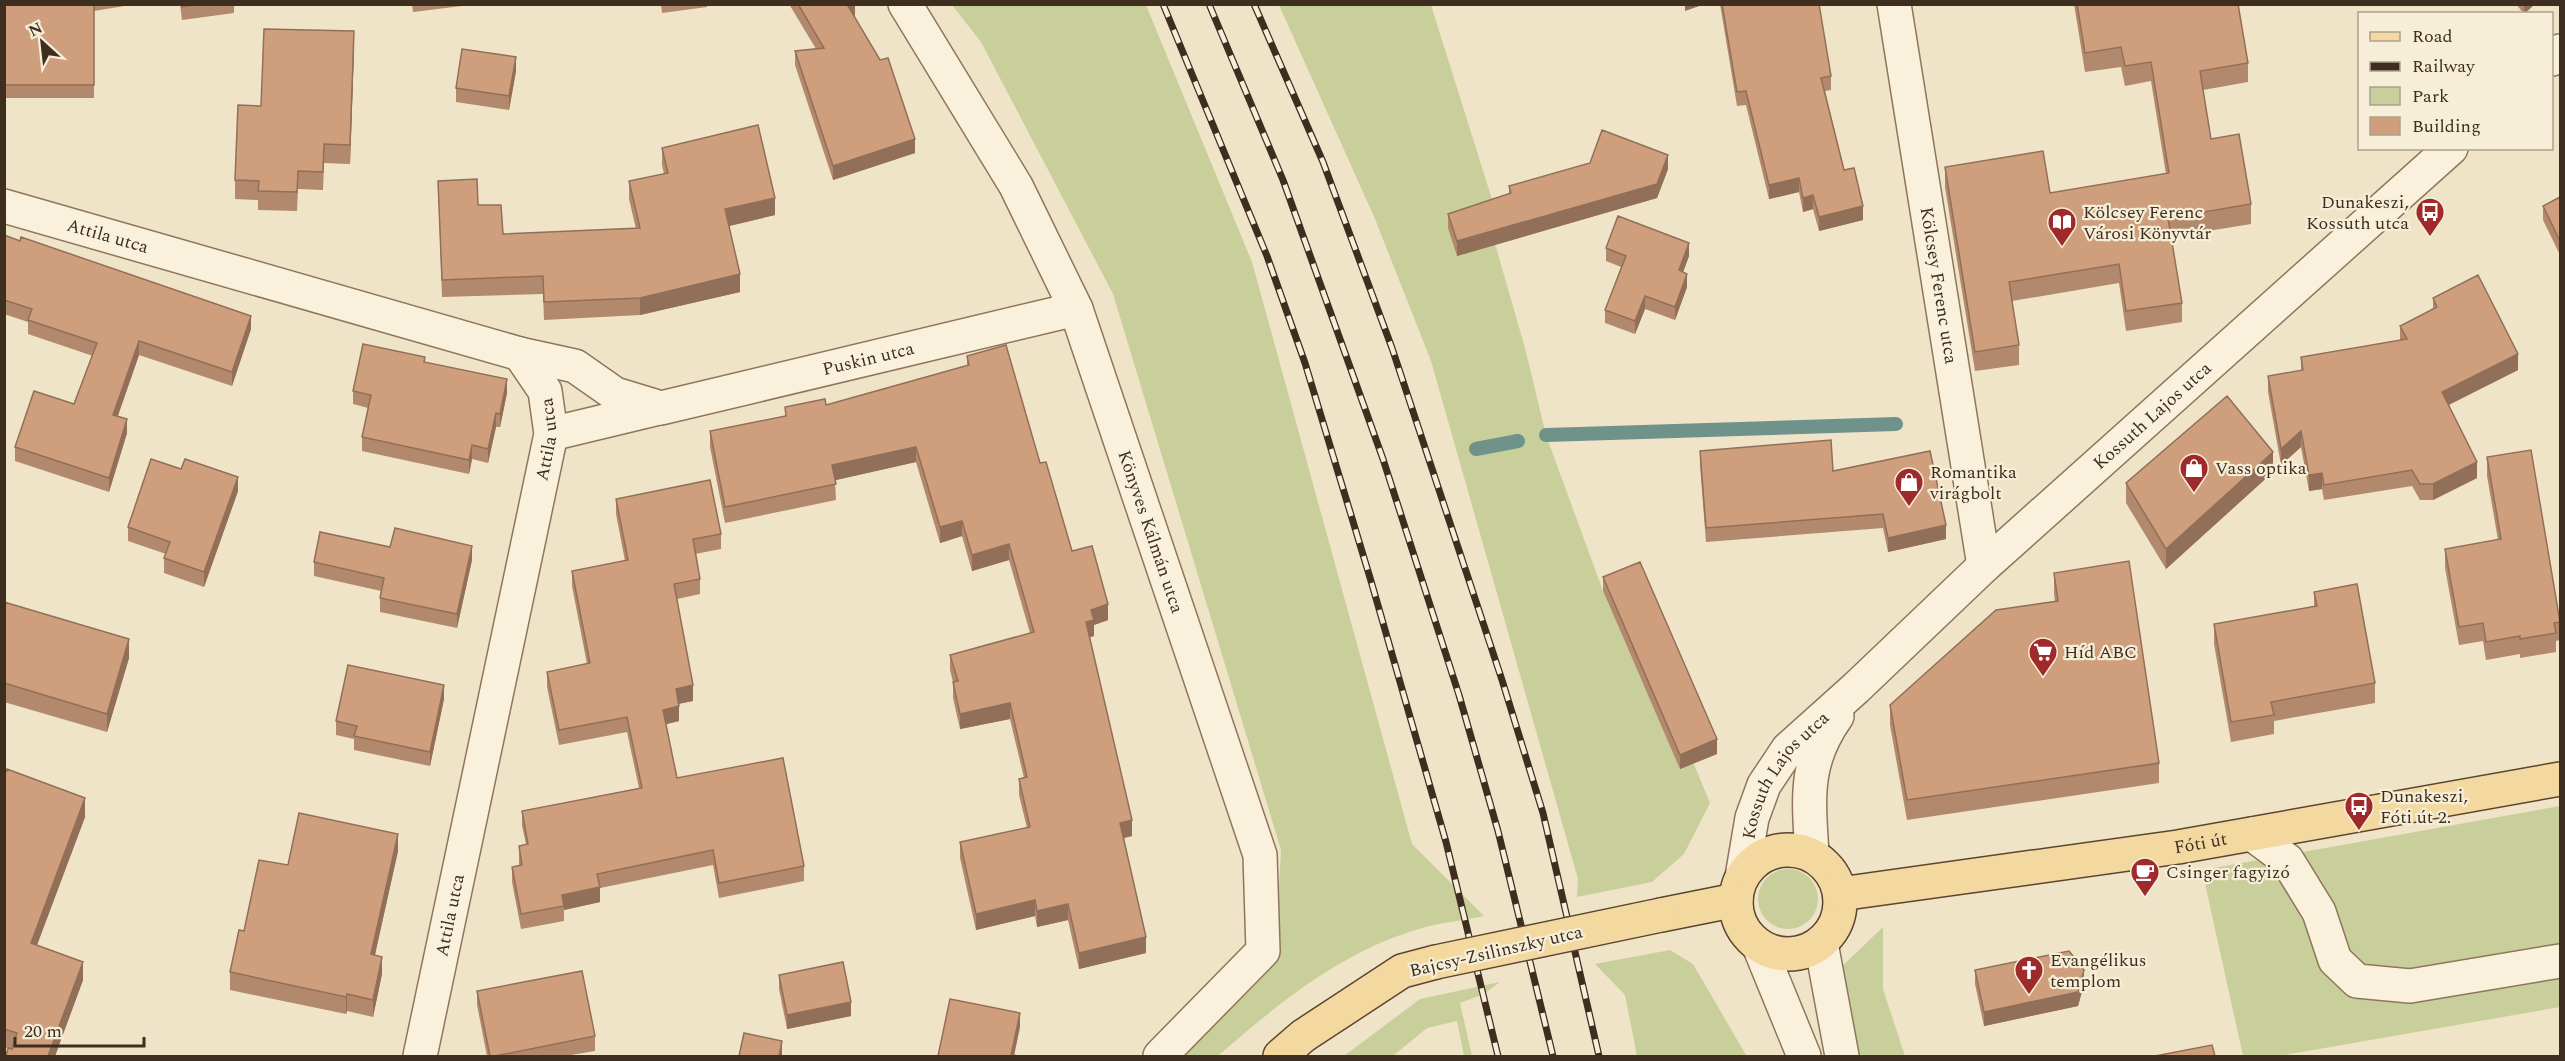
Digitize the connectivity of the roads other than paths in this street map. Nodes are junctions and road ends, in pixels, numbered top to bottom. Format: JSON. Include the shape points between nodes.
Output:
{"nodes":[{"id":1,"x":905,"y":4,"type":"edge"},
{"id":2,"x":1894,"y":4,"type":"edge"},
{"id":3,"x":2449,"y":150,"type":"edge"},
{"id":4,"x":4,"y":206,"type":"edge"},
{"id":5,"x":1076,"y":309,"type":"junction"},
{"id":6,"x":520,"y":354,"type":"junction"},
{"id":7,"x":661,"y":408,"type":"junction"},
{"id":8,"x":551,"y":434,"type":"junction"},
{"id":9,"x":1984,"y":566,"type":"junction"},
{"id":10,"x":1856,"y":688,"type":"junction"},
{"id":11,"x":2560,"y":779,"type":"edge"},
{"id":12,"x":2252,"y":834,"type":"junction"},
{"id":13,"x":1812,"y":855,"type":"junction"},
{"id":14,"x":1739,"y":889,"type":"junction"},
{"id":15,"x":1840,"y":894,"type":"junction"},
{"id":16,"x":1821,"y":944,"type":"junction"},
{"id":17,"x":1759,"y":946,"type":"junction"},
{"id":18,"x":2560,"y":961,"type":"edge"},
{"id":19,"x":420,"y":1056,"type":"edge"},
{"id":20,"x":1160,"y":1056,"type":"edge"},
{"id":21,"x":1280,"y":1056,"type":"edge"},
{"id":22,"x":1804,"y":1056,"type":"edge"},
{"id":23,"x":1842,"y":1056,"type":"edge"}],
"edges":[{"from":1,"to":5,"type":"street","name":"Könyves Kálmán utca","via":[[1016,186]]},
{"from":2,"to":9,"type":"street","name":"Kölcsey Ferenc utca"},
{"from":3,"to":9,"type":"street","name":"Kossuth Lajos utca"},
{"from":4,"to":6,"type":"street","name":"Attila utca"},
{"from":5,"to":7,"type":"street","name":"Puskin utca"},
{"from":5,"to":20,"type":"street","name":"Könyves Kálmán utca","via":[[1260,855],[1263,951]]},
{"from":6,"to":7,"type":"street","via":[[575,366],[615,394]]},
{"from":6,"to":8,"type":"street","name":"Attila utca","via":[[545,391]]},
{"from":7,"to":8,"type":"street","name":"Puskin utca"},
{"from":8,"to":19,"type":"street","name":"Attila utca"},
{"from":9,"to":10,"type":"street","name":"Kossuth Lajos utca"},
{"from":10,"to":13,"type":"street","name":"Kossuth Lajos utca","via":[[1814,759],[1808,791]]},
{"from":10,"to":14,"type":"street","name":"Kossuth Lajos utca","via":[[1788,748],[1764,785],[1752,818]]},
{"from":11,"to":12,"type":"main road","name":"Fóti út"},
{"from":12,"to":15,"type":"main road","name":"Fóti út"},
{"from":12,"to":18,"type":"street","via":[[2287,860],[2319,912],[2336,960],[2357,981],[2410,986]]},
{"from":13,"to":14,"type":"main road","via":[[1793,850],[1772,852],[1754,862]]},
{"from":13,"to":15,"type":"main road","via":[[1835,878]]},
{"from":14,"to":17,"type":"main road","via":[[1738,918],[1746,934]]},
{"from":14,"to":21,"type":"main road","name":"Bajcsy-Zsilinszky utca","bridge":true,"via":[[1661,915],[1402,971],[1303,1036]]},
{"from":15,"to":16,"type":"main road","via":[[1840,913]]},
{"from":16,"to":17,"type":"main road","via":[[1801,953],[1779,954]]},
{"from":16,"to":23,"type":"street"},
{"from":17,"to":22,"type":"street"}]}
